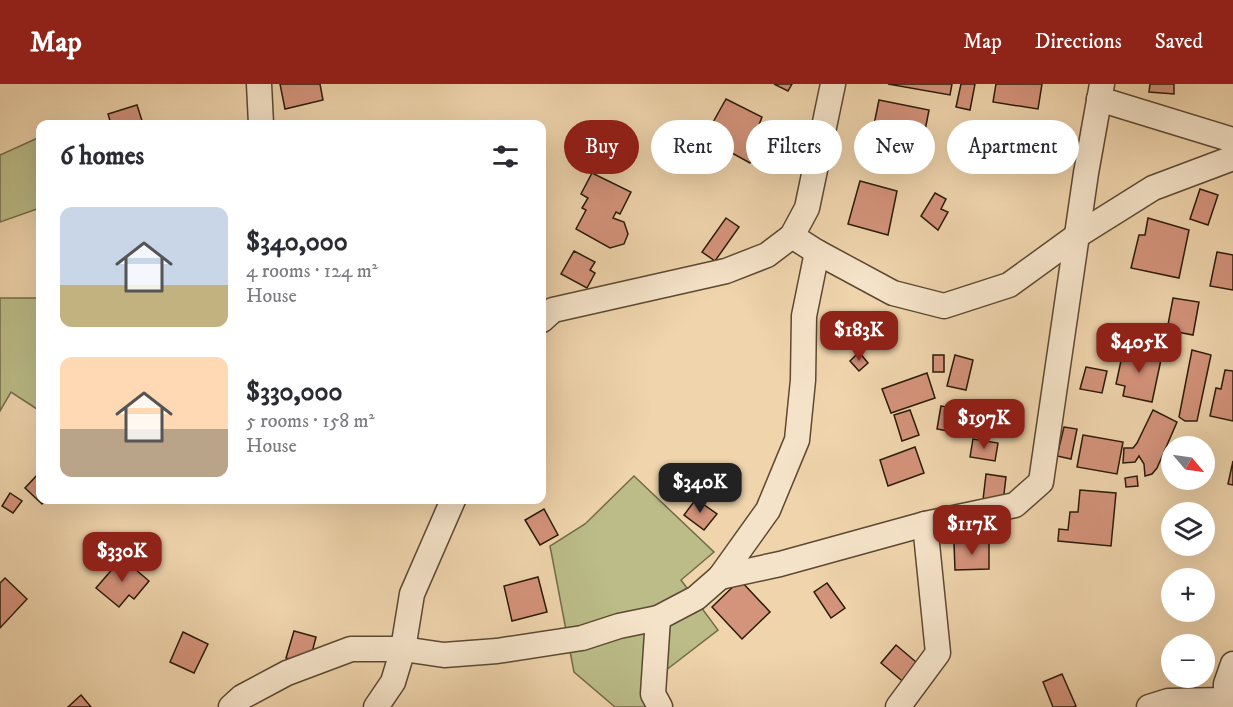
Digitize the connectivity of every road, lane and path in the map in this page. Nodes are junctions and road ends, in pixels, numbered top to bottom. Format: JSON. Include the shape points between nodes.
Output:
{"nodes":[{"id":1,"x":259,"y":84,"type":"edge"},
{"id":2,"x":833,"y":84,"type":"edge"},
{"id":3,"x":1101,"y":91,"type":"edge"},
{"id":4,"x":261,"y":120,"type":"edge"},
{"id":5,"x":1233,"y":140,"type":"edge"},
{"id":6,"x":1233,"y":158,"type":"edge"},
{"id":7,"x":1077,"y":235,"type":"junction"},
{"id":8,"x":792,"y":236,"type":"junction"},
{"id":9,"x":817,"y":252,"type":"junction"},
{"id":10,"x":546,"y":316,"type":"edge"},
{"id":11,"x":451,"y":504,"type":"edge"},
{"id":12,"x":925,"y":524,"type":"junction"},
{"id":13,"x":720,"y":577,"type":"junction"},
{"id":14,"x":657,"y":618,"type":"junction"},
{"id":15,"x":403,"y":649,"type":"junction"},
{"id":16,"x":1233,"y":664,"type":"edge"},
{"id":17,"x":393,"y":682,"type":"junction"},
{"id":18,"x":1229,"y":703,"type":"edge"},
{"id":19,"x":231,"y":707,"type":"edge"},
{"id":20,"x":376,"y":707,"type":"edge"},
{"id":21,"x":394,"y":707,"type":"edge"},
{"id":22,"x":660,"y":707,"type":"edge"},
{"id":23,"x":898,"y":707,"type":"edge"},
{"id":24,"x":1149,"y":707,"type":"edge"}],
"edges":[{"from":1,"to":4,"type":"street"},
{"from":2,"to":8,"type":"street","via":[[807,208]]},
{"from":3,"to":5,"type":"street"},
{"from":3,"to":7,"type":"street"},
{"from":6,"to":7,"type":"street","via":[[1153,189]]},
{"from":7,"to":9,"type":"street","via":[[1009,285],[944,306],[893,293]]},
{"from":7,"to":12,"type":"street","via":[[1041,482],[1015,505]]},
{"from":8,"to":9,"type":"street"},
{"from":8,"to":10,"type":"street","via":[[767,255],[726,271],[553,310]]},
{"from":9,"to":13,"type":"street","via":[[804,316],[797,440],[768,510]]},
{"from":11,"to":15,"type":"street","via":[[412,594]]},
{"from":12,"to":13,"type":"street"},
{"from":12,"to":23,"type":"street","via":[[938,653]]},
{"from":13,"to":14,"type":"street","via":[[696,598]]},
{"from":14,"to":15,"type":"street","via":[[582,638],[497,651],[444,654]]},
{"from":14,"to":22,"type":"street","via":[[653,694]]},
{"from":15,"to":17,"type":"street"},
{"from":15,"to":19,"type":"street","via":[[351,649],[287,673]]},
{"from":16,"to":18,"type":"street","via":[[1226,684]]},
{"from":17,"to":20,"type":"street"},
{"from":17,"to":21,"type":"street"},
{"from":18,"to":24,"type":"street","via":[[1168,701]]}]}
